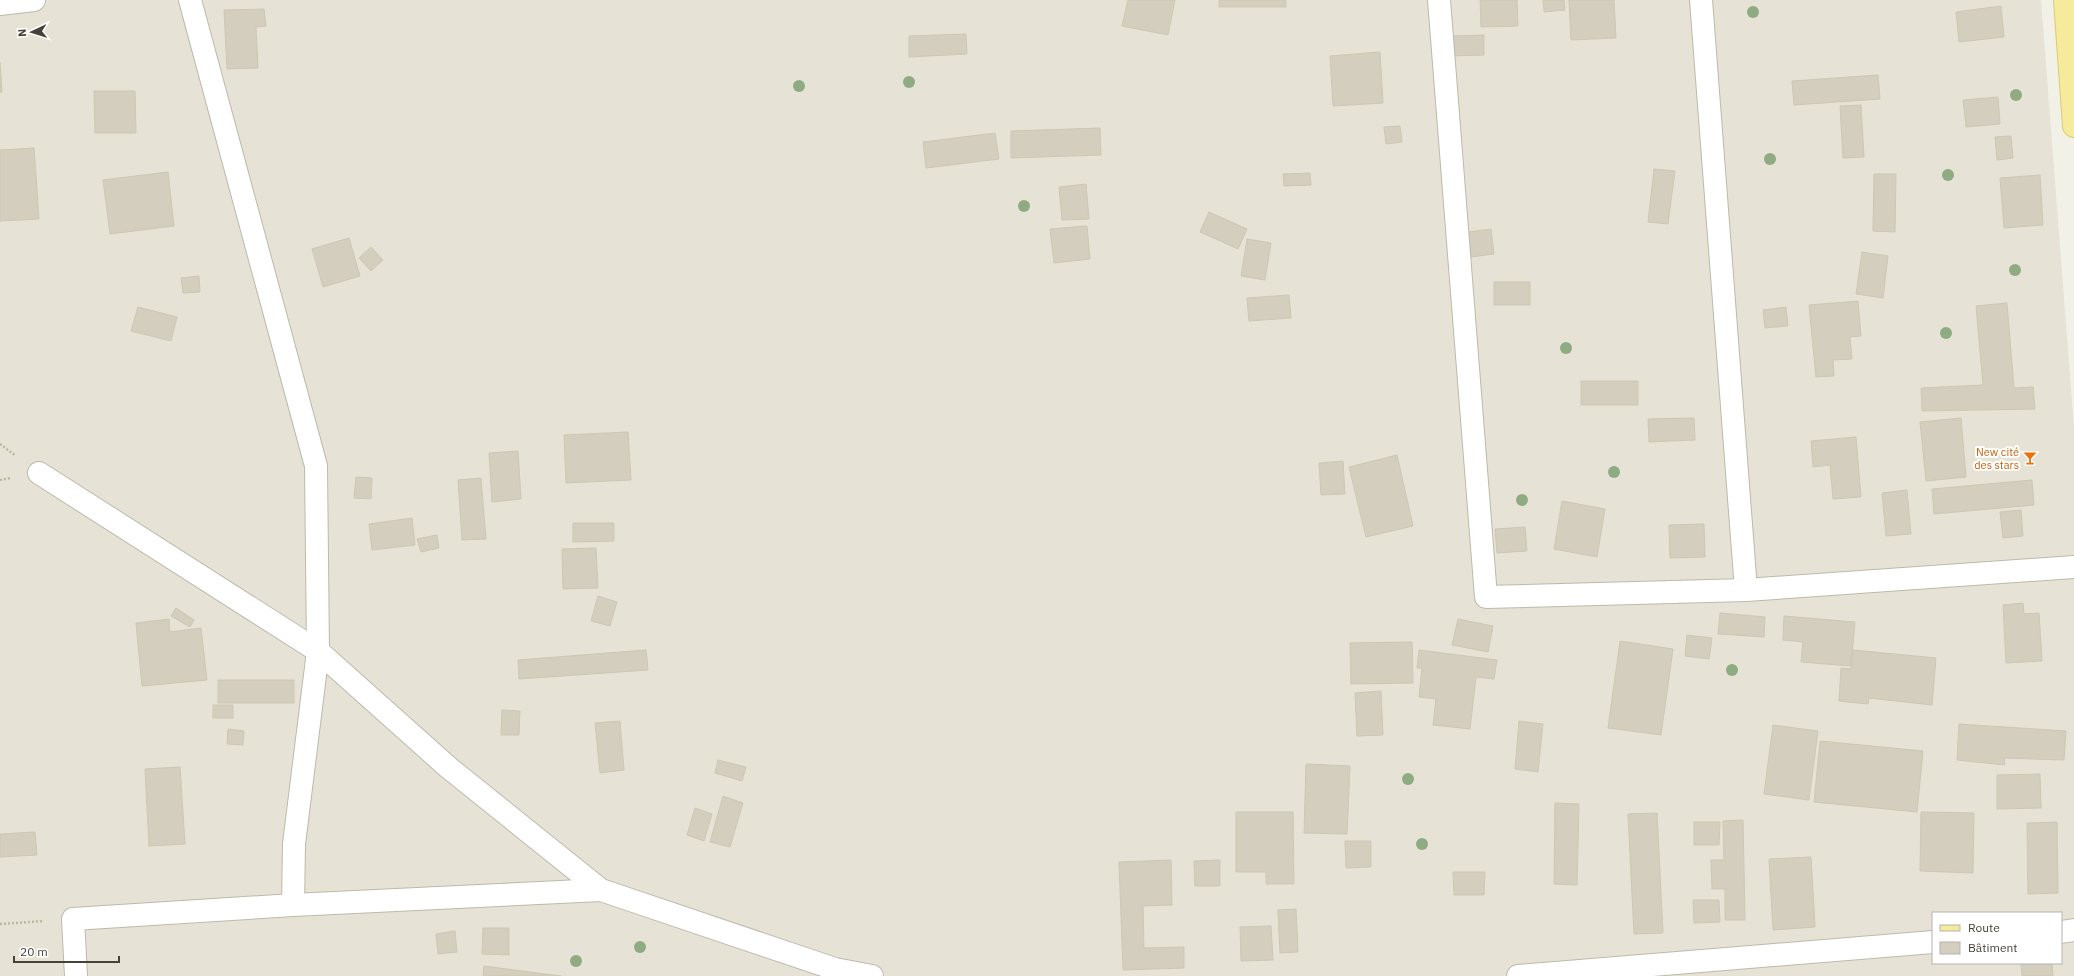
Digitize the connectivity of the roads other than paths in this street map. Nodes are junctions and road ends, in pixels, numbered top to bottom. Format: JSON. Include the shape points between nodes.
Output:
{"nodes":[{"id":1,"x":34,"y":0,"type":"edge"},
{"id":2,"x":190,"y":0,"type":"edge"},
{"id":3,"x":1439,"y":0,"type":"edge"},
{"id":4,"x":1701,"y":0,"type":"edge"},
{"id":5,"x":2065,"y":0,"type":"edge"},
{"id":6,"x":0,"y":4,"type":"edge"},
{"id":7,"x":2074,"y":126,"type":"edge"},
{"id":8,"x":39,"y":473,"type":"dead end"},
{"id":9,"x":2074,"y":567,"type":"edge"},
{"id":10,"x":1746,"y":590,"type":"junction"},
{"id":11,"x":318,"y":651,"type":"junction"},
{"id":12,"x":601,"y":890,"type":"junction"},
{"id":13,"x":293,"y":905,"type":"junction"},
{"id":14,"x":2074,"y":930,"type":"edge"},
{"id":15,"x":2062,"y":932,"type":"edge"},
{"id":16,"x":1932,"y":942,"type":"edge"},
{"id":17,"x":76,"y":976,"type":"edge"},
{"id":18,"x":872,"y":976,"type":"edge"},
{"id":19,"x":1518,"y":976,"type":"edge"}],
"edges":[{"from":1,"to":6,"type":"street"},
{"from":2,"to":11,"type":"street","via":[[316,466]]},
{"from":3,"to":10,"type":"street","via":[[1486,598]]},
{"from":4,"to":10,"type":"street"},
{"from":5,"to":7,"type":"main road"},
{"from":8,"to":11,"type":"street"},
{"from":9,"to":10,"type":"street"},
{"from":11,"to":12,"type":"street","via":[[449,768]]},
{"from":11,"to":13,"type":"street","via":[[294,844]]},
{"from":12,"to":13,"type":"street"},
{"from":12,"to":18,"type":"street","via":[[835,969]]},
{"from":13,"to":17,"type":"street","via":[[73,919]]},
{"from":14,"to":15,"type":"street"},
{"from":16,"to":19,"type":"street"}]}
